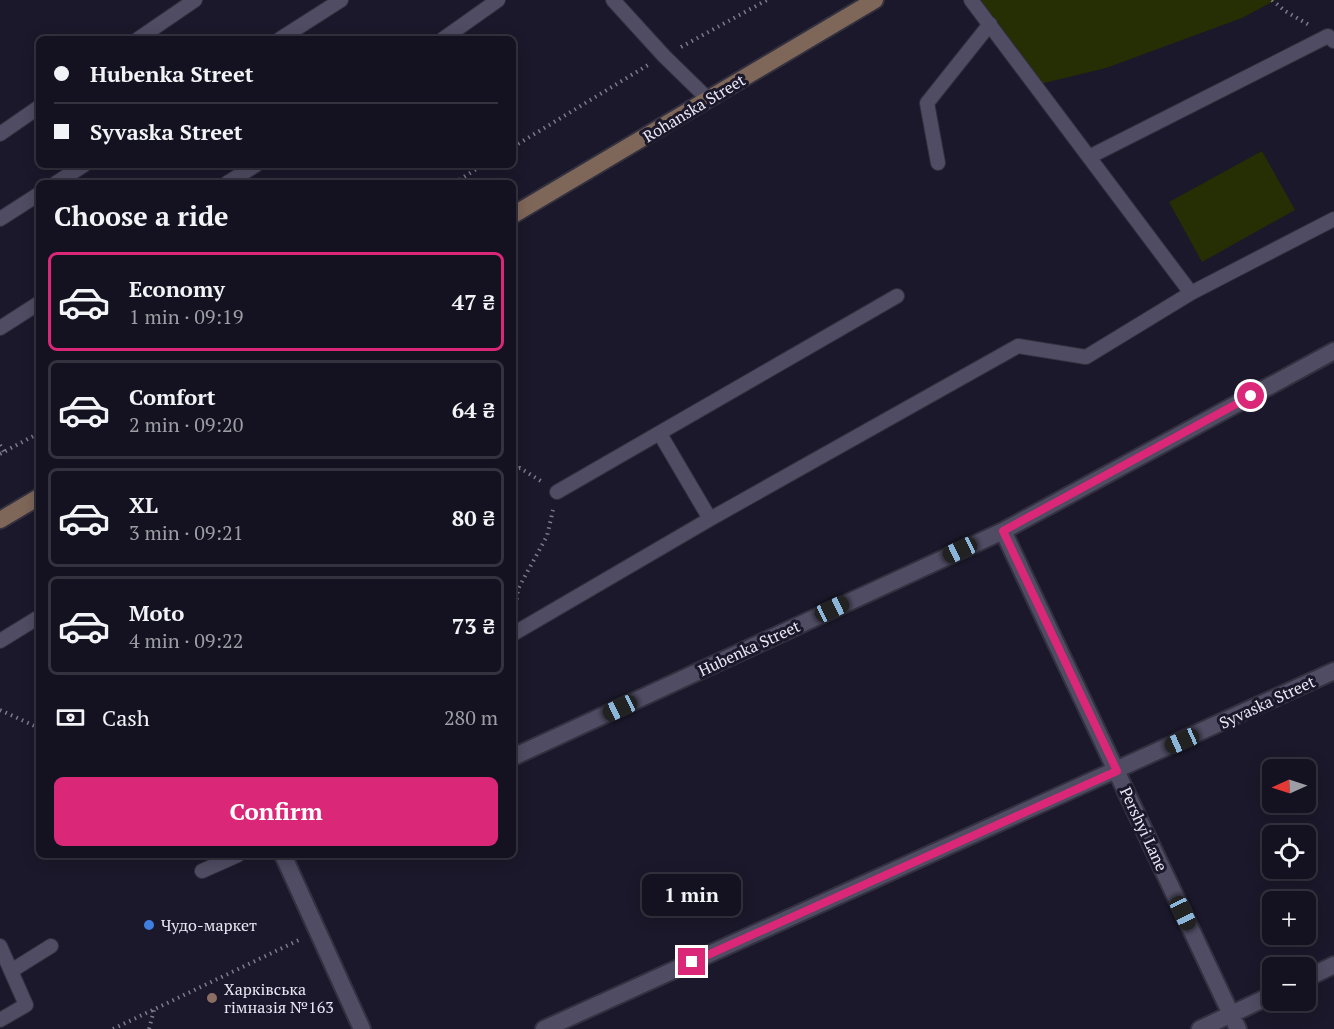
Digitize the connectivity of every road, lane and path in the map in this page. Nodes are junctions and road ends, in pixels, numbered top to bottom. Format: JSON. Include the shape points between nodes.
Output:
{"nodes":[{"id":1,"x":195,"y":0,"type":"edge"},
{"id":2,"x":341,"y":0,"type":"edge"},
{"id":3,"x":498,"y":0,"type":"edge"},
{"id":4,"x":613,"y":0,"type":"edge"},
{"id":5,"x":766,"y":0,"type":"edge"},
{"id":6,"x":875,"y":0,"type":"edge"},
{"id":7,"x":971,"y":0,"type":"edge"},
{"id":8,"x":1272,"y":0,"type":"edge"},
{"id":9,"x":990,"y":24,"type":"junction"},
{"id":10,"x":142,"y":36,"type":"edge"},
{"id":11,"x":285,"y":36,"type":"edge"},
{"id":12,"x":447,"y":36,"type":"edge"},
{"id":13,"x":1331,"y":39,"type":"edge"},
{"id":14,"x":664,"y":56,"type":"junction"},
{"id":15,"x":709,"y":100,"type":"junction"},
{"id":16,"x":36,"y":109,"type":"edge"},
{"id":17,"x":0,"y":134,"type":"edge"},
{"id":18,"x":516,"y":145,"type":"edge"},
{"id":19,"x":1089,"y":157,"type":"junction"},
{"id":20,"x":938,"y":163,"type":"dead end"},
{"id":21,"x":79,"y":168,"type":"edge"},
{"id":22,"x":251,"y":168,"type":"edge"},
{"id":23,"x":478,"y":168,"type":"edge"},
{"id":24,"x":61,"y":180,"type":"edge"},
{"id":25,"x":232,"y":180,"type":"edge"},
{"id":26,"x":459,"y":180,"type":"edge"},
{"id":27,"x":36,"y":196,"type":"edge"},
{"id":28,"x":516,"y":213,"type":"edge"},
{"id":29,"x":0,"y":219,"type":"edge"},
{"id":30,"x":1334,"y":219,"type":"edge"},
{"id":31,"x":1191,"y":293,"type":"junction"},
{"id":32,"x":897,"y":296,"type":"dead end"},
{"id":33,"x":36,"y":305,"type":"edge"},
{"id":34,"x":0,"y":328,"type":"edge"},
{"id":35,"x":1334,"y":351,"type":"edge"},
{"id":36,"x":660,"y":434,"type":"junction"},
{"id":37,"x":36,"y":435,"type":"edge"},
{"id":38,"x":0,"y":445,"type":"edge"},
{"id":39,"x":2,"y":453,"type":"edge"},
{"id":40,"x":516,"y":469,"type":"edge"},
{"id":41,"x":557,"y":492,"type":"junction"},
{"id":42,"x":36,"y":499,"type":"edge"},
{"id":43,"x":710,"y":519,"type":"junction"},
{"id":44,"x":0,"y":520,"type":"edge"},
{"id":45,"x":1003,"y":531,"type":"junction"},
{"id":46,"x":516,"y":601,"type":"edge"},
{"id":47,"x":36,"y":619,"type":"edge"},
{"id":48,"x":516,"y":632,"type":"edge"},
{"id":49,"x":0,"y":640,"type":"edge"},
{"id":50,"x":1334,"y":671,"type":"edge"},
{"id":51,"x":0,"y":710,"type":"edge"},
{"id":52,"x":36,"y":727,"type":"edge"},
{"id":53,"x":516,"y":756,"type":"edge"},
{"id":54,"x":1117,"y":771,"type":"junction"},
{"id":55,"x":231,"y":858,"type":"edge"},
{"id":56,"x":290,"y":858,"type":"edge"},
{"id":57,"x":202,"y":871,"type":"dead end"},
{"id":58,"x":318,"y":931,"type":"junction"},
{"id":59,"x":0,"y":946,"type":"edge"},
{"id":60,"x":51,"y":946,"type":"dead end"},
{"id":61,"x":1334,"y":965,"type":"edge"},
{"id":62,"x":11,"y":971,"type":"junction"},
{"id":63,"x":1316,"y":974,"type":"edge"},
{"id":64,"x":1262,"y":1002,"type":"edge"},
{"id":65,"x":155,"y":1009,"type":"junction"},
{"id":66,"x":0,"y":1020,"type":"edge"},
{"id":67,"x":1234,"y":1022,"type":"edge"},
{"id":68,"x":113,"y":1029,"type":"edge"},
{"id":69,"x":148,"y":1029,"type":"edge"},
{"id":70,"x":362,"y":1029,"type":"edge"},
{"id":71,"x":544,"y":1029,"type":"edge"},
{"id":72,"x":1200,"y":1029,"type":"edge"}],
"edges":[{"from":1,"to":10,"type":"lane"},
{"from":2,"to":11,"type":"lane"},
{"from":3,"to":12,"type":"lane"},
{"from":4,"to":14,"type":"lane"},
{"from":5,"to":14,"type":"path"},
{"from":6,"to":15,"type":"main road","name":"Rohanska Street"},
{"from":7,"to":9,"type":"lane"},
{"from":8,"to":13,"type":"path"},
{"from":9,"to":19,"type":"lane"},
{"from":9,"to":20,"type":"lane","via":[[927,103]]},
{"from":13,"to":19,"type":"lane"},
{"from":14,"to":15,"type":"lane"},
{"from":14,"to":18,"type":"path"},
{"from":15,"to":28,"type":"main road","name":"Rohanska Street"},
{"from":16,"to":17,"type":"lane"},
{"from":19,"to":31,"type":"lane"},
{"from":21,"to":24,"type":"lane"},
{"from":22,"to":25,"type":"lane"},
{"from":23,"to":26,"type":"path"},
{"from":27,"to":29,"type":"lane"},
{"from":30,"to":31,"type":"lane"},
{"from":31,"to":43,"type":"lane","via":[[1086,357],[1018,346]]},
{"from":32,"to":36,"type":"lane"},
{"from":33,"to":34,"type":"lane"},
{"from":35,"to":45,"type":"street","name":"Hubenka Street"},
{"from":36,"to":41,"type":"lane"},
{"from":36,"to":43,"type":"lane"},
{"from":37,"to":39,"type":"path"},
{"from":38,"to":39,"type":"path"},
{"from":40,"to":41,"type":"path"},
{"from":41,"to":46,"type":"path","via":[[547,536],[518,589]]},
{"from":42,"to":44,"type":"main road"},
{"from":43,"to":48,"type":"lane"},
{"from":45,"to":53,"type":"street","name":"Hubenka Street"},
{"from":45,"to":54,"type":"street","name":"Pershyi Lane"},
{"from":47,"to":49,"type":"lane"},
{"from":50,"to":54,"type":"street","name":"Syvaska Street"},
{"from":51,"to":52,"type":"path"},
{"from":54,"to":67,"type":"street","name":"Pershyi Lane"},
{"from":54,"to":71,"type":"street","name":"Syvaska Street"},
{"from":55,"to":57,"type":"lane"},
{"from":56,"to":58,"type":"street"},
{"from":58,"to":65,"type":"path"},
{"from":58,"to":70,"type":"street"},
{"from":59,"to":62,"type":"lane"},
{"from":60,"to":62,"type":"lane"},
{"from":61,"to":63,"type":"street"},
{"from":62,"to":66,"type":"lane","via":[[26,1005]]},
{"from":64,"to":67,"type":"street"},
{"from":65,"to":68,"type":"path"},
{"from":65,"to":69,"type":"path"},
{"from":67,"to":72,"type":"street"}]}
